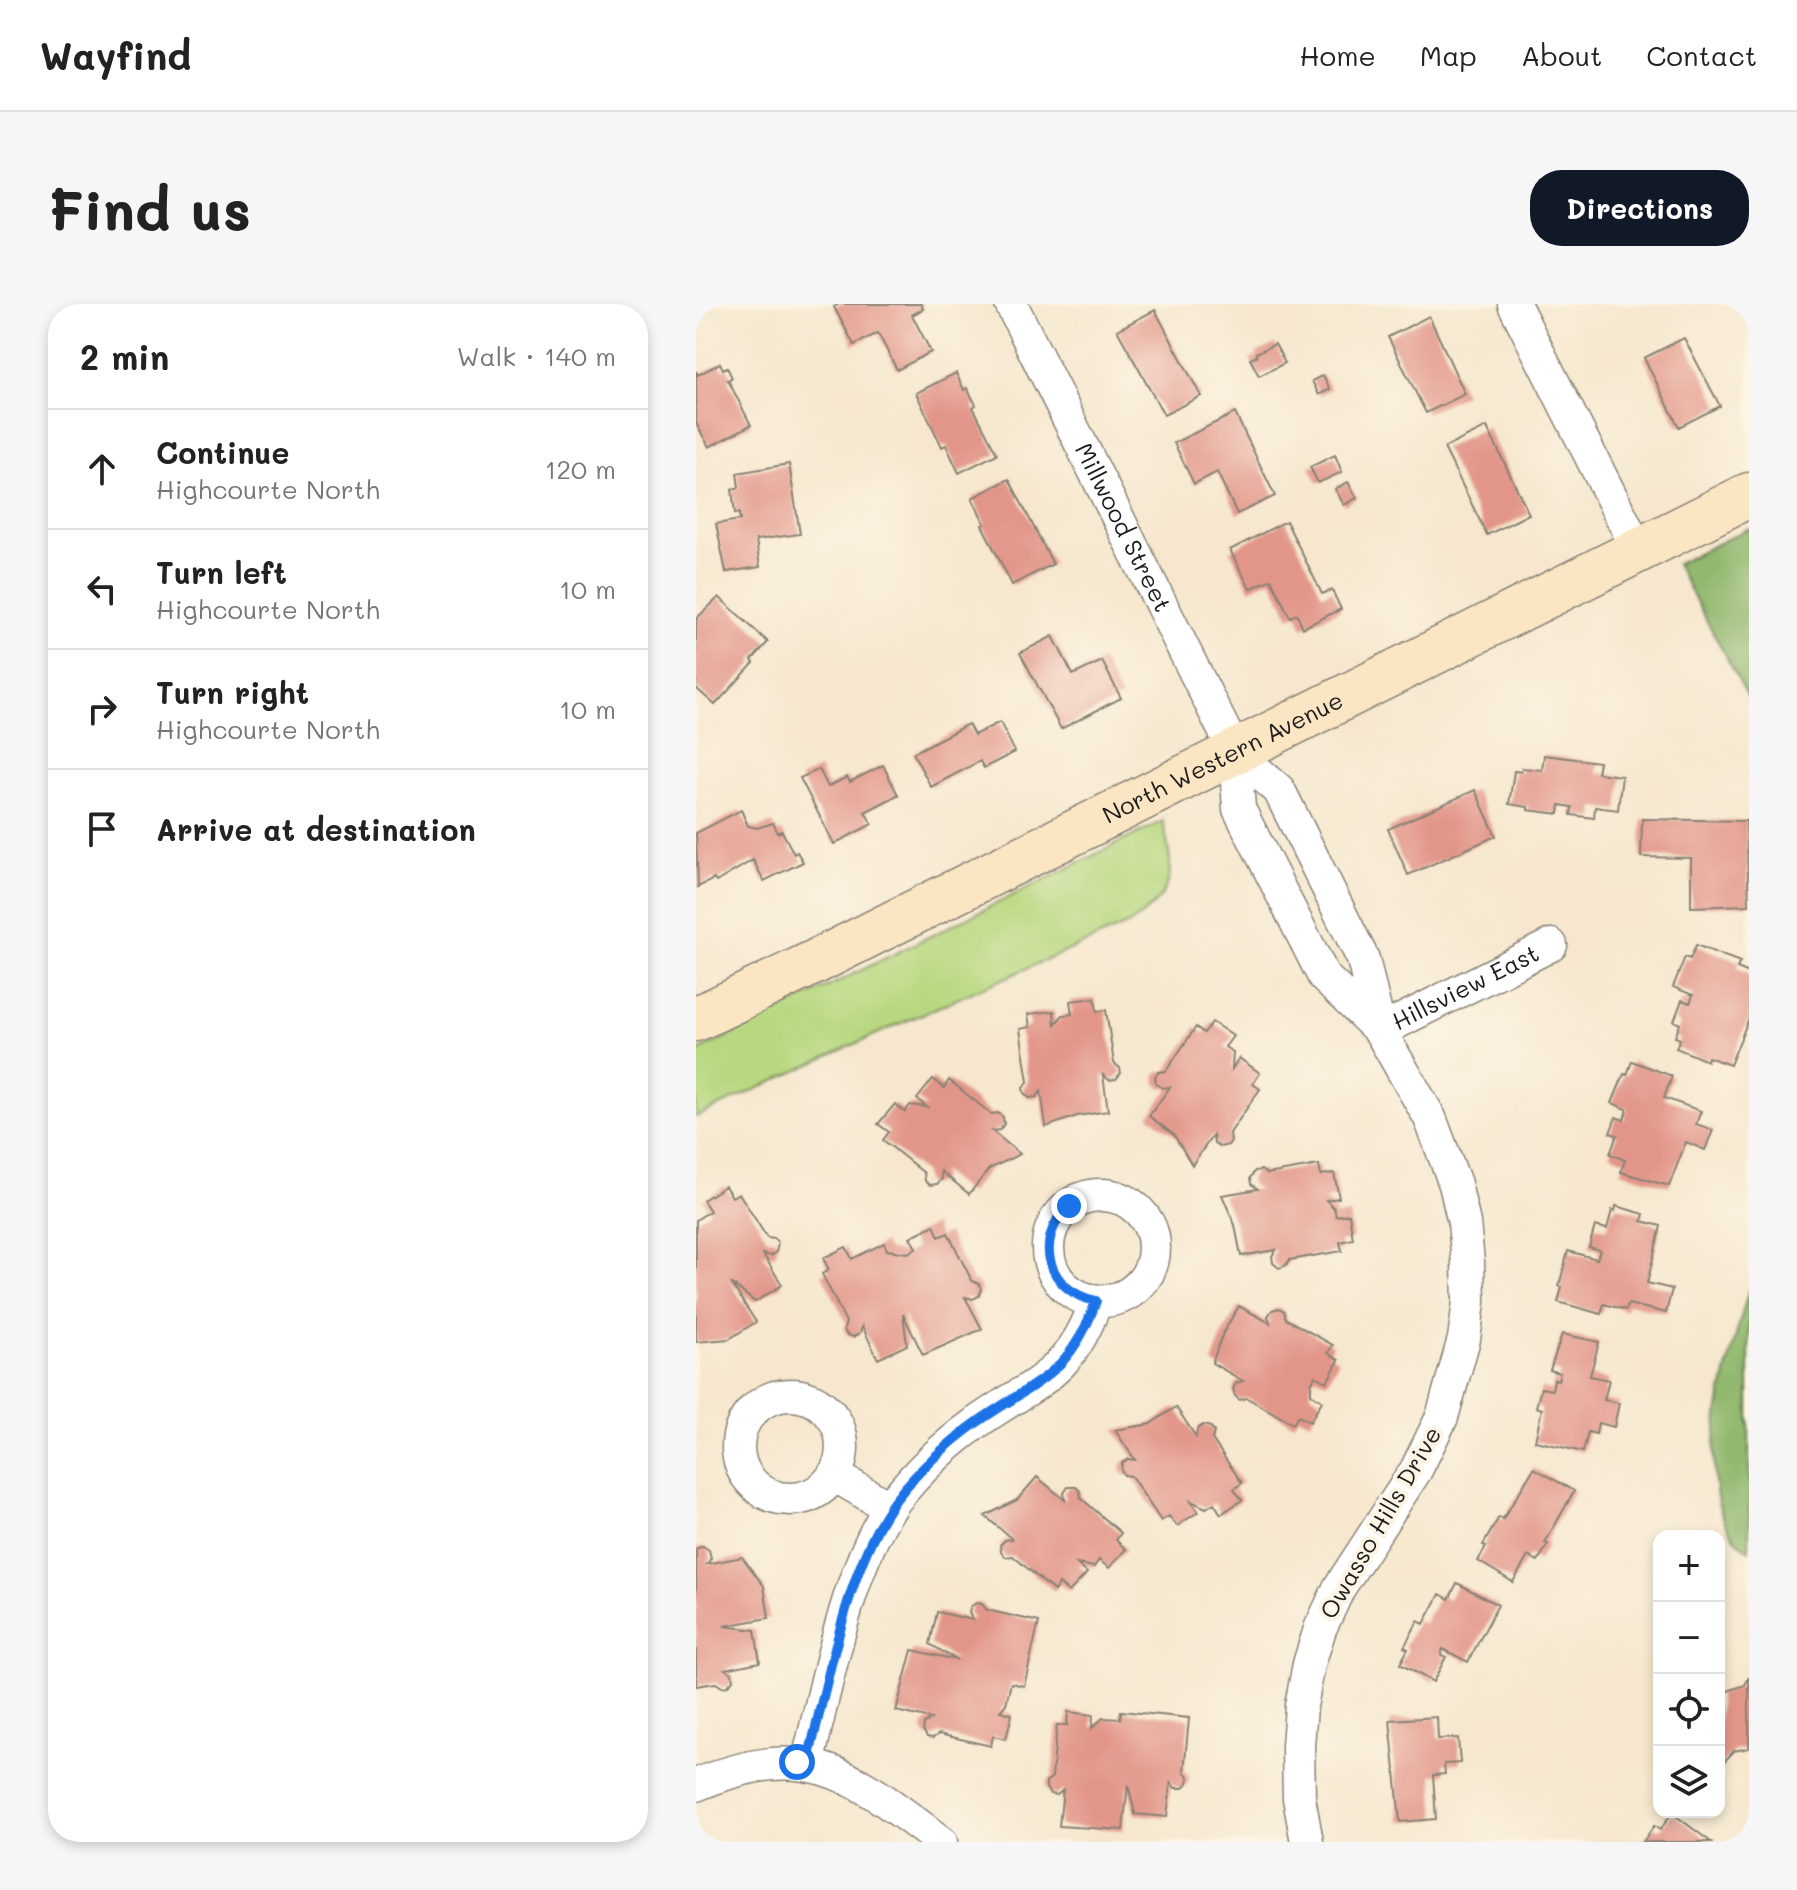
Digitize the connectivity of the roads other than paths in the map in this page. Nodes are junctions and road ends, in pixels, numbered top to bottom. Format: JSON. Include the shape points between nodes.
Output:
{"nodes":[{"id":1,"x":1011,"y":304,"type":"edge"},
{"id":2,"x":1514,"y":304,"type":"edge"},
{"id":3,"x":1749,"y":495,"type":"edge"},
{"id":4,"x":1638,"y":550,"type":"junction"},
{"id":5,"x":1235,"y":752,"type":"junction"},
{"id":6,"x":1551,"y":945,"type":"dead end"},
{"id":7,"x":696,"y":1019,"type":"edge"},
{"id":8,"x":1380,"y":1031,"type":"junction"},
{"id":9,"x":1096,"y":1301,"type":"dead end"},
{"id":10,"x":834,"y":1475,"type":"dead end"},
{"id":11,"x":890,"y":1508,"type":"junction"},
{"id":12,"x":807,"y":1764,"type":"junction"},
{"id":13,"x":696,"y":1785,"type":"edge"},
{"id":14,"x":1301,"y":1840,"type":"edge"},
{"id":15,"x":941,"y":1842,"type":"edge"}],
"edges":[{"from":1,"to":5,"type":"street","name":"Millwood Street"},
{"from":2,"to":4,"type":"street"},
{"from":3,"to":4,"type":"street","name":"North Western Avenue"},
{"from":4,"to":5,"type":"street","name":"North Western Avenue"},
{"from":5,"to":7,"type":"street","name":"North Western Avenue"},
{"from":5,"to":8,"type":"street","via":[[1279,790],[1363,959]]},
{"from":5,"to":8,"type":"street","via":[[1239,809],[1324,977]]},
{"from":6,"to":8,"type":"street","name":"Hillsview East"},
{"from":8,"to":14,"type":"street","name":"Owasso Hills Drive","via":[[1430,1118],[1449,1165],[1464,1223],[1469,1302],[1459,1364],[1437,1431],[1345,1576],[1309,1664],[1299,1736]]},
{"from":9,"to":11,"type":"street","via":[[1083,1333],[1055,1369],[963,1433]]},
{"from":10,"to":11,"type":"street"},
{"from":11,"to":12,"type":"street","via":[[853,1589]]},
{"from":12,"to":13,"type":"street","via":[[742,1768]]},
{"from":12,"to":15,"type":"street","via":[[861,1784]]}]}
